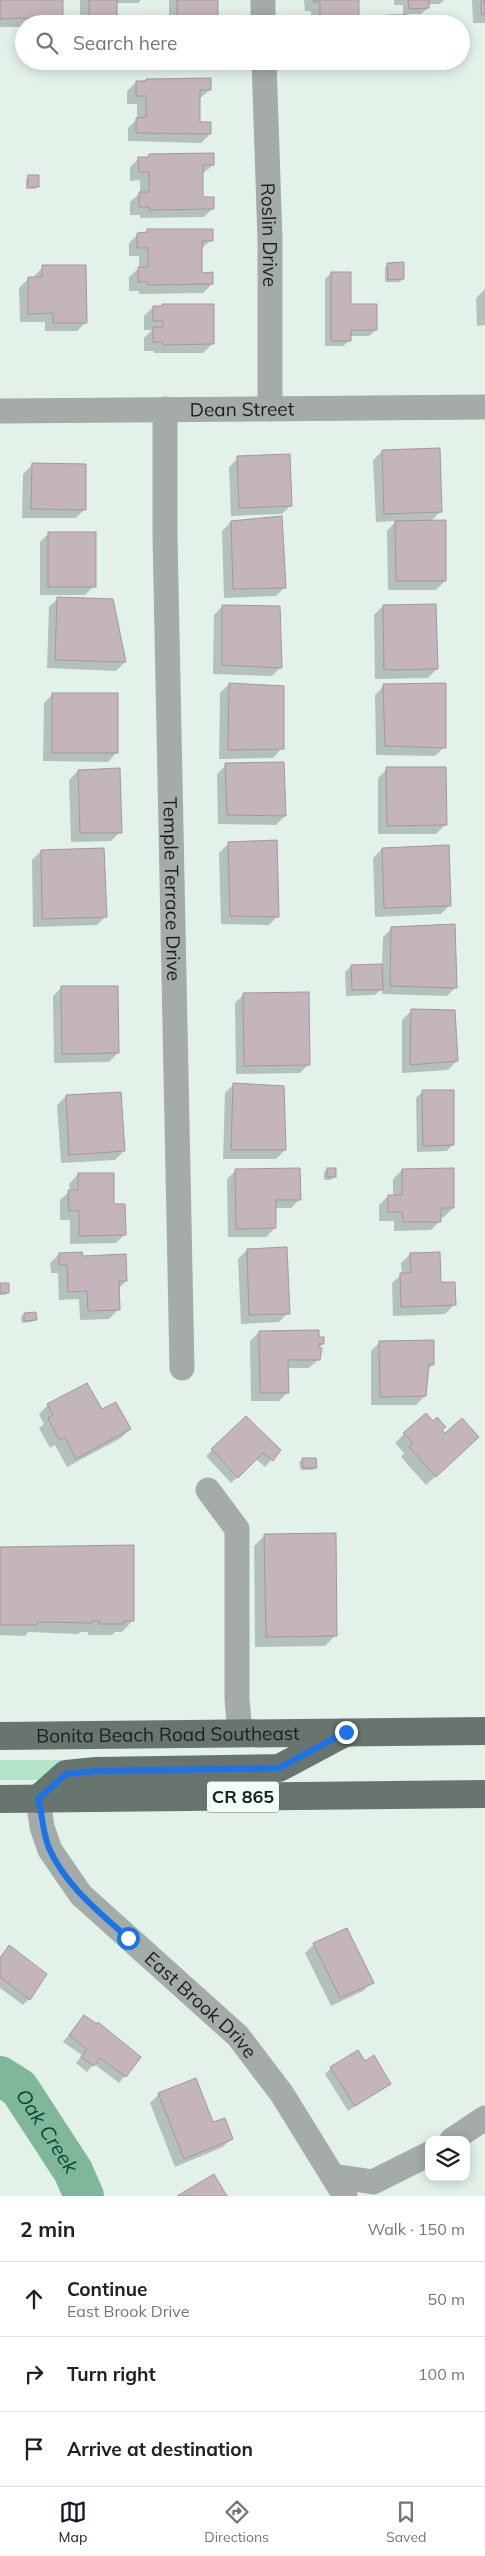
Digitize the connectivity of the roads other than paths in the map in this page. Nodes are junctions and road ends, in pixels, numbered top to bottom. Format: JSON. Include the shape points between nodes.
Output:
{"nodes":[{"id":1,"x":263,"y":0,"type":"edge"},
{"id":2,"x":263,"y":15,"type":"edge"},
{"id":3,"x":264,"y":70,"type":"edge"},
{"id":4,"x":485,"y":407,"type":"edge"},
{"id":5,"x":270,"y":409,"type":"junction"},
{"id":6,"x":165,"y":410,"type":"junction"},
{"id":7,"x":0,"y":411,"type":"edge"},
{"id":8,"x":182,"y":1368,"type":"dead end"},
{"id":9,"x":208,"y":1490,"type":"dead end"},
{"id":10,"x":485,"y":1731,"type":"edge"},
{"id":11,"x":346,"y":1732,"type":"junction"},
{"id":12,"x":240,"y":1734,"type":"junction"},
{"id":13,"x":0,"y":1736,"type":"edge"},
{"id":14,"x":485,"y":1794,"type":"edge"},
{"id":15,"x":0,"y":1799,"type":"edge"},
{"id":16,"x":38,"y":1799,"type":"junction"},
{"id":17,"x":485,"y":2118,"type":"edge"},
{"id":18,"x":458,"y":2136,"type":"edge"},
{"id":19,"x":425,"y":2156,"type":"edge"},
{"id":20,"x":339,"y":2186,"type":"edge"}],
"edges":[{"from":1,"to":2,"type":"street"},
{"from":3,"to":5,"type":"street","name":"Roslin Drive","via":[[270,240]]},
{"from":4,"to":5,"type":"street","name":"Dean Street"},
{"from":5,"to":6,"type":"street","name":"Dean Street"},
{"from":6,"to":7,"type":"street","name":"Dean Street"},
{"from":6,"to":8,"type":"street","name":"Temple Terrace Drive"},
{"from":9,"to":12,"type":"street","via":[[237,1529]]},
{"from":10,"to":11,"type":"main road","name":"Bonita Beach Road Southeast"},
{"from":11,"to":12,"type":"main road","name":"Bonita Beach Road Southeast"},
{"from":11,"to":16,"type":"main road","via":[[279,1768],[66,1774]]},
{"from":12,"to":13,"type":"main road","name":"Bonita Beach Road Southeast"},
{"from":14,"to":16,"type":"main road","number":"CR 865"},
{"from":15,"to":16,"type":"main road","number":"CR 865"},
{"from":16,"to":20,"type":"street","name":"East Brook Drive","via":[[42,1827],[50,1850],[81,1895],[238,2036],[282,2094]]},
{"from":17,"to":18,"type":"street"},
{"from":19,"to":20,"type":"street","via":[[373,2182]]}]}
